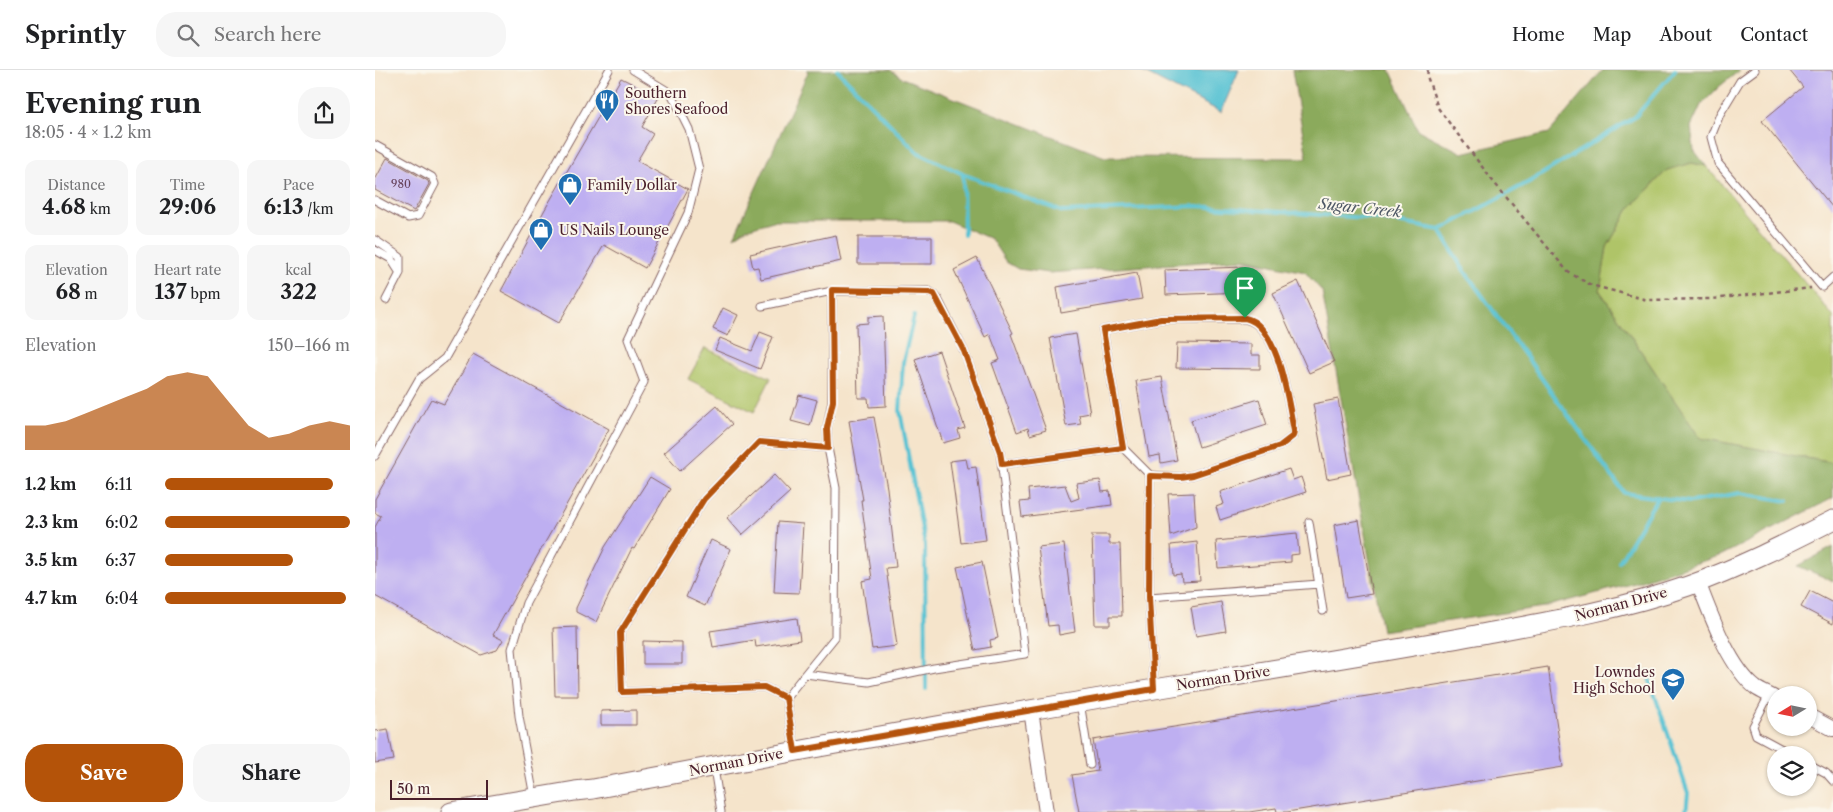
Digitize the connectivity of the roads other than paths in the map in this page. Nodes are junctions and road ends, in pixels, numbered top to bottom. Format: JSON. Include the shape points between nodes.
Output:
{"nodes":[{"id":1,"x":609,"y":70,"type":"edge"},
{"id":2,"x":633,"y":70,"type":"edge"},
{"id":3,"x":1755,"y":70,"type":"edge"},
{"id":4,"x":375,"y":145,"type":"edge"},
{"id":5,"x":375,"y":200,"type":"edge"},
{"id":6,"x":375,"y":240,"type":"edge"},
{"id":7,"x":375,"y":250,"type":"edge"},
{"id":8,"x":400,"y":273,"type":"junction"},
{"id":9,"x":1833,"y":277,"type":"edge"},
{"id":10,"x":832,"y":290,"type":"junction"},
{"id":11,"x":386,"y":300,"type":"dead end"},
{"id":12,"x":762,"y":306,"type":"dead end"},
{"id":13,"x":828,"y":448,"type":"junction"},
{"id":14,"x":1123,"y":448,"type":"junction"},
{"id":15,"x":375,"y":456,"type":"edge"},
{"id":16,"x":1002,"y":464,"type":"junction"},
{"id":17,"x":1150,"y":476,"type":"junction"},
{"id":18,"x":1833,"y":520,"type":"edge"},
{"id":19,"x":1309,"y":522,"type":"dead end"},
{"id":20,"x":1698,"y":582,"type":"junction"},
{"id":21,"x":1319,"y":584,"type":"junction"},
{"id":22,"x":1149,"y":597,"type":"junction"},
{"id":23,"x":1323,"y":611,"type":"dead end"},
{"id":24,"x":805,"y":674,"type":"junction"},
{"id":25,"x":1154,"y":689,"type":"junction"},
{"id":26,"x":1767,"y":694,"type":"edge"},
{"id":27,"x":786,"y":698,"type":"junction"},
{"id":28,"x":1079,"y":701,"type":"junction"},
{"id":29,"x":1767,"y":706,"type":"edge"},
{"id":30,"x":1031,"y":710,"type":"junction"},
{"id":31,"x":1817,"y":720,"type":"edge"},
{"id":32,"x":1833,"y":729,"type":"edge"},
{"id":33,"x":1776,"y":746,"type":"edge"},
{"id":34,"x":795,"y":751,"type":"junction"},
{"id":35,"x":1090,"y":765,"type":"dead end"},
{"id":36,"x":714,"y":766,"type":"junction"},
{"id":37,"x":1817,"y":768,"type":"edge"},
{"id":38,"x":1833,"y":781,"type":"edge"},
{"id":39,"x":534,"y":798,"type":"junction"},
{"id":40,"x":451,"y":812,"type":"edge"},
{"id":41,"x":721,"y":812,"type":"edge"},
{"id":42,"x":1047,"y":812,"type":"edge"}],
"edges":[{"from":1,"to":15,"type":"lane","via":[[445,358],[419,379]]},
{"from":2,"to":39,"type":"lane","via":[[671,93],[689,129],[699,169],[688,213],[628,339],[644,382],[526,603],[512,649],[519,716]]},
{"from":3,"to":9,"type":"lane","via":[[1740,81],[1720,114],[1711,137],[1718,163],[1822,287]]},
{"from":4,"to":5,"type":"lane","via":[[432,177],[435,184],[419,216],[407,218]]},
{"from":6,"to":8,"type":"lane","via":[[401,257]]},
{"from":7,"to":8,"type":"lane","via":[[391,259]]},
{"from":8,"to":11,"type":"lane"},
{"from":10,"to":12,"type":"lane"},
{"from":10,"to":13,"type":"lane","via":[[833,401],[827,428]]},
{"from":10,"to":16,"type":"lane","via":[[934,294],[964,351]]},
{"from":13,"to":24,"type":"lane","via":[[836,488],[835,637]]},
{"from":13,"to":27,"type":"lane","via":[[759,442],[704,499],[620,633],[622,692],[764,687]]},
{"from":14,"to":16,"type":"lane"},
{"from":14,"to":17,"type":"lane"},
{"from":14,"to":17,"type":"lane","via":[[1103,330],[1161,319],[1245,318],[1262,328],[1280,362],[1293,436],[1280,446],[1193,475]]},
{"from":16,"to":24,"type":"lane","via":[[1025,654],[869,682]]},
{"from":17,"to":22,"type":"lane"},
{"from":18,"to":20,"type":"street","name":"Norman Drive","via":[[1783,546]]},
{"from":19,"to":21,"type":"lane"},
{"from":20,"to":25,"type":"street","name":"Norman Drive","via":[[1569,619]]},
{"from":20,"to":26,"type":"street","via":[[1713,620],[1741,672],[1756,688]]},
{"from":21,"to":22,"type":"lane"},
{"from":21,"to":23,"type":"lane"},
{"from":22,"to":25,"type":"lane"},
{"from":24,"to":27,"type":"lane"},
{"from":25,"to":28,"type":"street","name":"Norman Drive"},
{"from":27,"to":34,"type":"lane"},
{"from":28,"to":30,"type":"street","name":"Norman Drive"},
{"from":28,"to":35,"type":"lane"},
{"from":29,"to":33,"type":"lane","via":[[1753,726],[1756,735]]},
{"from":30,"to":34,"type":"street","name":"Norman Drive"},
{"from":30,"to":42,"type":"street"},
{"from":31,"to":32,"type":"street"},
{"from":34,"to":36,"type":"street","name":"Norman Drive"},
{"from":36,"to":39,"type":"street","name":"Norman Drive"},
{"from":36,"to":41,"type":"lane"},
{"from":37,"to":38,"type":"lane"},
{"from":39,"to":40,"type":"street","name":"Norman Drive"}]}
